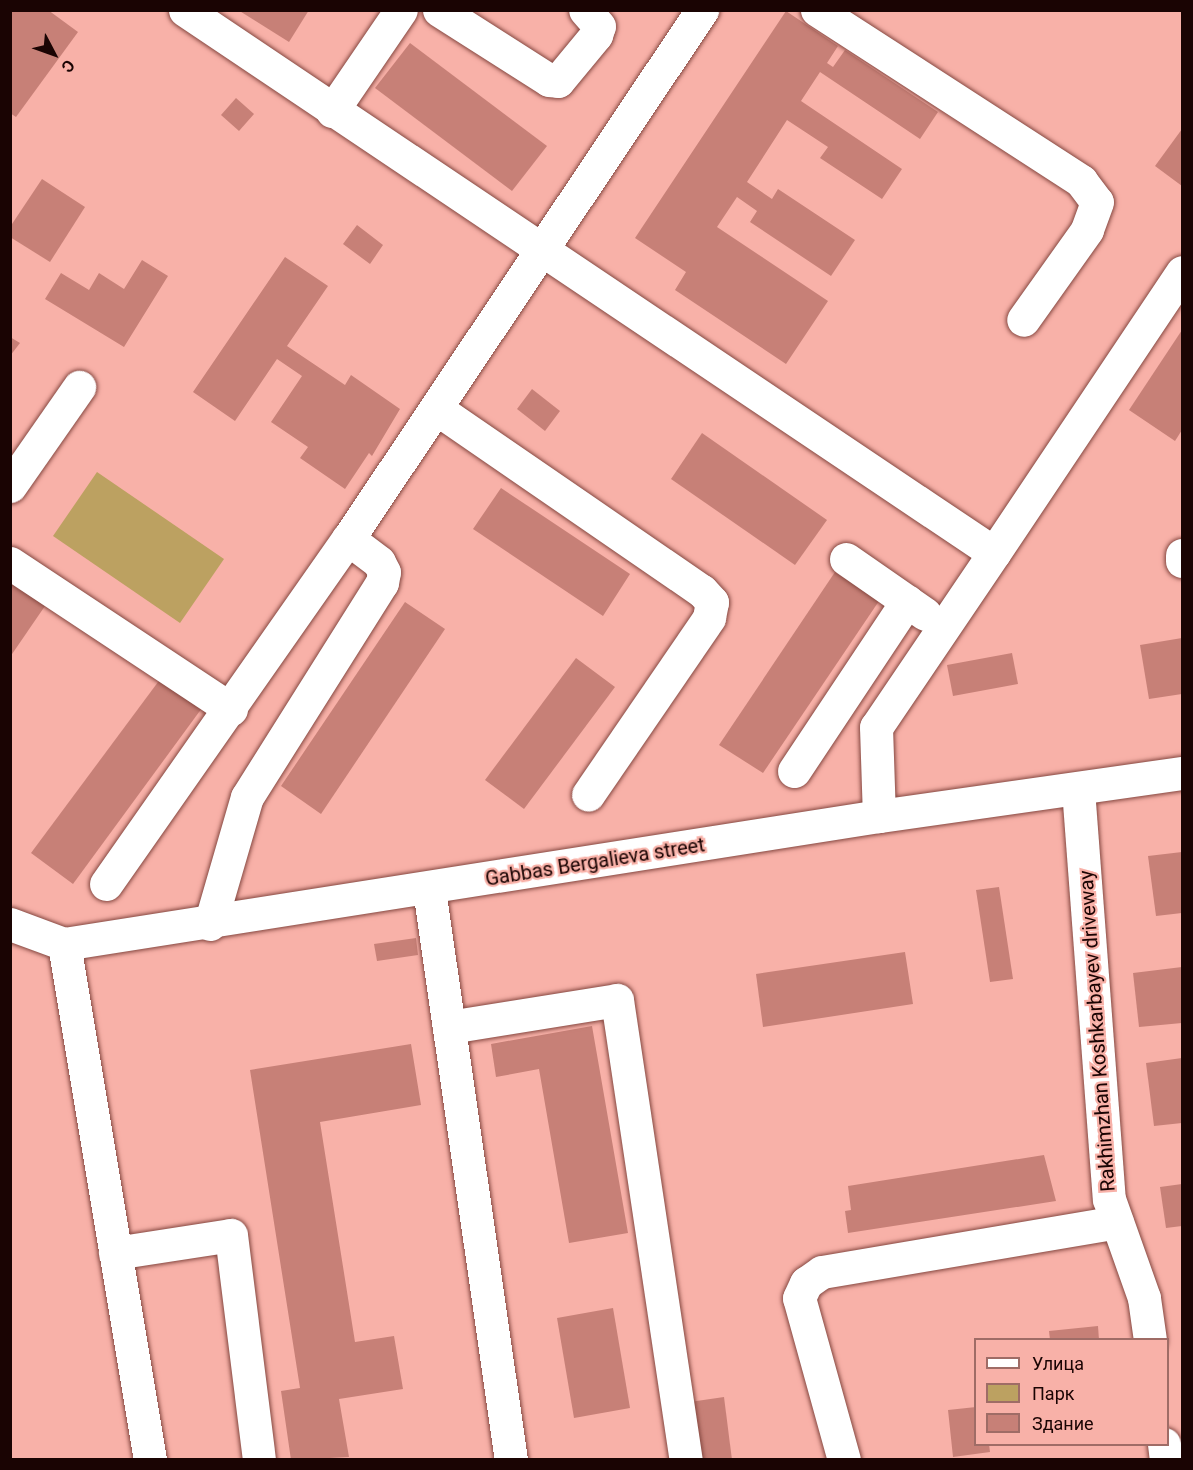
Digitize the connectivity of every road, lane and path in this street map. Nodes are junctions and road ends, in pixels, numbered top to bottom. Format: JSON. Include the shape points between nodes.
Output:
{"nodes":[{"id":1,"x":185,"y":10,"type":"edge"},
{"id":2,"x":401,"y":10,"type":"edge"},
{"id":3,"x":439,"y":10,"type":"edge"},
{"id":4,"x":585,"y":10,"type":"edge"},
{"id":5,"x":702,"y":10,"type":"edge"},
{"id":6,"x":817,"y":10,"type":"edge"},
{"id":7,"x":332,"y":111,"type":"junction"},
{"id":8,"x":542,"y":253,"type":"junction"},
{"id":9,"x":1182,"y":272,"type":"edge"},
{"id":10,"x":1023,"y":320,"type":"dead end"},
{"id":11,"x":79,"y":387,"type":"dead end"},
{"id":12,"x":436,"y":409,"type":"junction"},
{"id":13,"x":10,"y":486,"type":"edge"},
{"id":14,"x":348,"y":539,"type":"junction"},
{"id":15,"x":994,"y":553,"type":"junction"},
{"id":16,"x":1182,"y":555,"type":"edge"},
{"id":17,"x":846,"y":559,"type":"dead end"},
{"id":18,"x":1182,"y":561,"type":"edge"},
{"id":19,"x":10,"y":563,"type":"edge"},
{"id":20,"x":907,"y":601,"type":"junction"},
{"id":21,"x":944,"y":626,"type":"junction"},
{"id":22,"x":231,"y":709,"type":"junction"},
{"id":23,"x":794,"y":771,"type":"dead end"},
{"id":24,"x":1182,"y":773,"type":"edge"},
{"id":25,"x":1078,"y":789,"type":"junction"},
{"id":26,"x":588,"y":795,"type":"dead end"},
{"id":27,"x":879,"y":816,"type":"junction"},
{"id":28,"x":106,"y":884,"type":"dead end"},
{"id":29,"x":429,"y":889,"type":"junction"},
{"id":30,"x":10,"y":924,"type":"edge"},
{"id":31,"x":210,"y":924,"type":"junction"},
{"id":32,"x":64,"y":944,"type":"junction"},
{"id":33,"x":449,"y":1027,"type":"junction"},
{"id":34,"x":1117,"y":1222,"type":"junction"},
{"id":35,"x":115,"y":1253,"type":"junction"},
{"id":36,"x":1150,"y":1338,"type":"edge"},
{"id":37,"x":150,"y":1460,"type":"edge"},
{"id":38,"x":259,"y":1460,"type":"edge"},
{"id":39,"x":511,"y":1460,"type":"edge"},
{"id":40,"x":686,"y":1460,"type":"edge"},
{"id":41,"x":844,"y":1460,"type":"edge"}],
"edges":[{"from":1,"to":7,"type":"street"},
{"from":2,"to":7,"type":"street"},
{"from":3,"to":4,"type":"street","via":[[549,80],[558,81],[596,35],[599,26]]},
{"from":5,"to":8,"type":"street"},
{"from":6,"to":10,"type":"street","via":[[1082,181],[1097,202],[1087,230]]},
{"from":7,"to":8,"type":"street"},
{"from":8,"to":12,"type":"street"},
{"from":8,"to":15,"type":"street"},
{"from":9,"to":15,"type":"street"},
{"from":11,"to":13,"type":"street"},
{"from":12,"to":14,"type":"street"},
{"from":12,"to":26,"type":"street","via":[[702,591],[712,602],[709,618]]},
{"from":14,"to":22,"type":"street"},
{"from":14,"to":31,"type":"street","via":[[378,562],[384,572],[382,583],[247,797]]},
{"from":15,"to":21,"type":"street"},
{"from":16,"to":18,"type":"street"},
{"from":17,"to":20,"type":"street"},
{"from":19,"to":22,"type":"street"},
{"from":20,"to":21,"type":"street"},
{"from":20,"to":23,"type":"street"},
{"from":21,"to":27,"type":"street","via":[[876,727]]},
{"from":22,"to":28,"type":"street"},
{"from":24,"to":25,"type":"street","name":"Gabbas Bergalieva street"},
{"from":25,"to":27,"type":"street","name":"Gabbas Bergalieva street"},
{"from":25,"to":34,"type":"street","name":"Rakhimzhan Koshkarbayev driveway","via":[[1109,1199]]},
{"from":27,"to":29,"type":"street","name":"Gabbas Bergalieva street"},
{"from":29,"to":31,"type":"street","name":"Gabbas Bergalieva street"},
{"from":29,"to":33,"type":"street"},
{"from":30,"to":32,"type":"street","name":"Gabbas Bergalieva street"},
{"from":31,"to":32,"type":"street","name":"Gabbas Bergalieva street"},
{"from":32,"to":35,"type":"street"},
{"from":33,"to":39,"type":"street"},
{"from":33,"to":40,"type":"street","via":[[617,1000]]},
{"from":34,"to":36,"type":"street","name":"Rakhimzhan Koshkarbayev driveway","via":[[1144,1298]]},
{"from":34,"to":41,"type":"street","via":[[822,1272],[806,1283],[799,1298]]},
{"from":35,"to":37,"type":"street"},
{"from":35,"to":38,"type":"street","via":[[231,1235]]}]}
